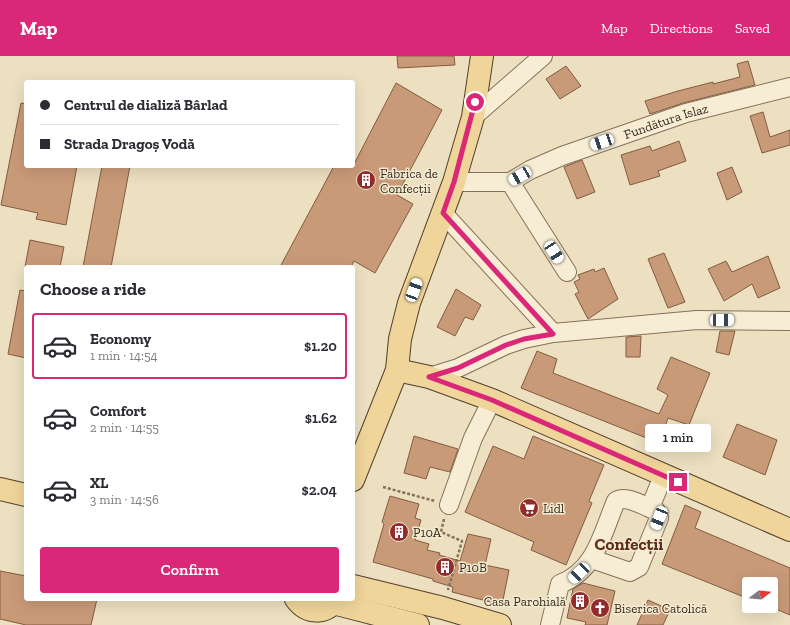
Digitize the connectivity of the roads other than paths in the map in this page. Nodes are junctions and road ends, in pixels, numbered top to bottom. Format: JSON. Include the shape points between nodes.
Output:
{"nodes":[{"id":1,"x":482,"y":56,"type":"edge"},
{"id":2,"x":543,"y":56,"type":"edge"},
{"id":3,"x":790,"y":87,"type":"edge"},
{"id":4,"x":473,"y":117,"type":"junction"},
{"id":5,"x":454,"y":182,"type":"junction"},
{"id":6,"x":510,"y":182,"type":"junction"},
{"id":7,"x":443,"y":213,"type":"junction"},
{"id":8,"x":567,"y":272,"type":"dead end"},
{"id":9,"x":790,"y":321,"type":"edge"},
{"id":10,"x":553,"y":334,"type":"junction"},
{"id":11,"x":396,"y":370,"type":"junction"},
{"id":12,"x":429,"y":377,"type":"junction"},
{"id":13,"x":492,"y":400,"type":"junction"},
{"id":14,"x":355,"y":475,"type":"edge"},
{"id":15,"x":664,"y":476,"type":"junction"},
{"id":16,"x":0,"y":489,"type":"edge"},
{"id":17,"x":24,"y":495,"type":"edge"},
{"id":18,"x":449,"y":504,"type":"road end"},
{"id":19,"x":650,"y":508,"type":"junction"},
{"id":20,"x":790,"y":530,"type":"edge"},
{"id":21,"x":592,"y":559,"type":"junction"},
{"id":22,"x":355,"y":586,"type":"edge"},
{"id":23,"x":315,"y":610,"type":"edge"},
{"id":24,"x":418,"y":625,"type":"edge"},
{"id":25,"x":500,"y":625,"type":"edge"},
{"id":26,"x":550,"y":625,"type":"edge"}],
"edges":[{"from":1,"to":4,"type":"main road"},
{"from":2,"to":4,"type":"street"},
{"from":3,"to":6,"type":"street","name":"Fundătura Islaz","via":[[686,113],[562,156]]},
{"from":4,"to":5,"type":"main road"},
{"from":5,"to":6,"type":"street"},
{"from":5,"to":7,"type":"main road"},
{"from":6,"to":8,"type":"street"},
{"from":7,"to":10,"type":"street"},
{"from":7,"to":11,"type":"main road","via":[[410,303],[400,339]]},
{"from":9,"to":10,"type":"street","via":[[698,320]]},
{"from":10,"to":12,"type":"street","via":[[506,345],[458,368]]},
{"from":11,"to":12,"type":"main road"},
{"from":11,"to":14,"type":"main road"},
{"from":12,"to":13,"type":"main road"},
{"from":13,"to":15,"type":"main road"},
{"from":13,"to":18,"type":"street","via":[[473,438]]},
{"from":15,"to":19,"type":"street"},
{"from":15,"to":20,"type":"main road"},
{"from":16,"to":17,"type":"main road"},
{"from":19,"to":21,"type":"street","via":[[626,499],[620,498],[616,501]]},
{"from":19,"to":21,"type":"street","via":[[656,511],[659,518],[639,567],[630,572]]},
{"from":21,"to":26,"type":"street","via":[[573,579],[560,584]]},
{"from":22,"to":25,"type":"main road"},
{"from":23,"to":24,"type":"main road"}]}
